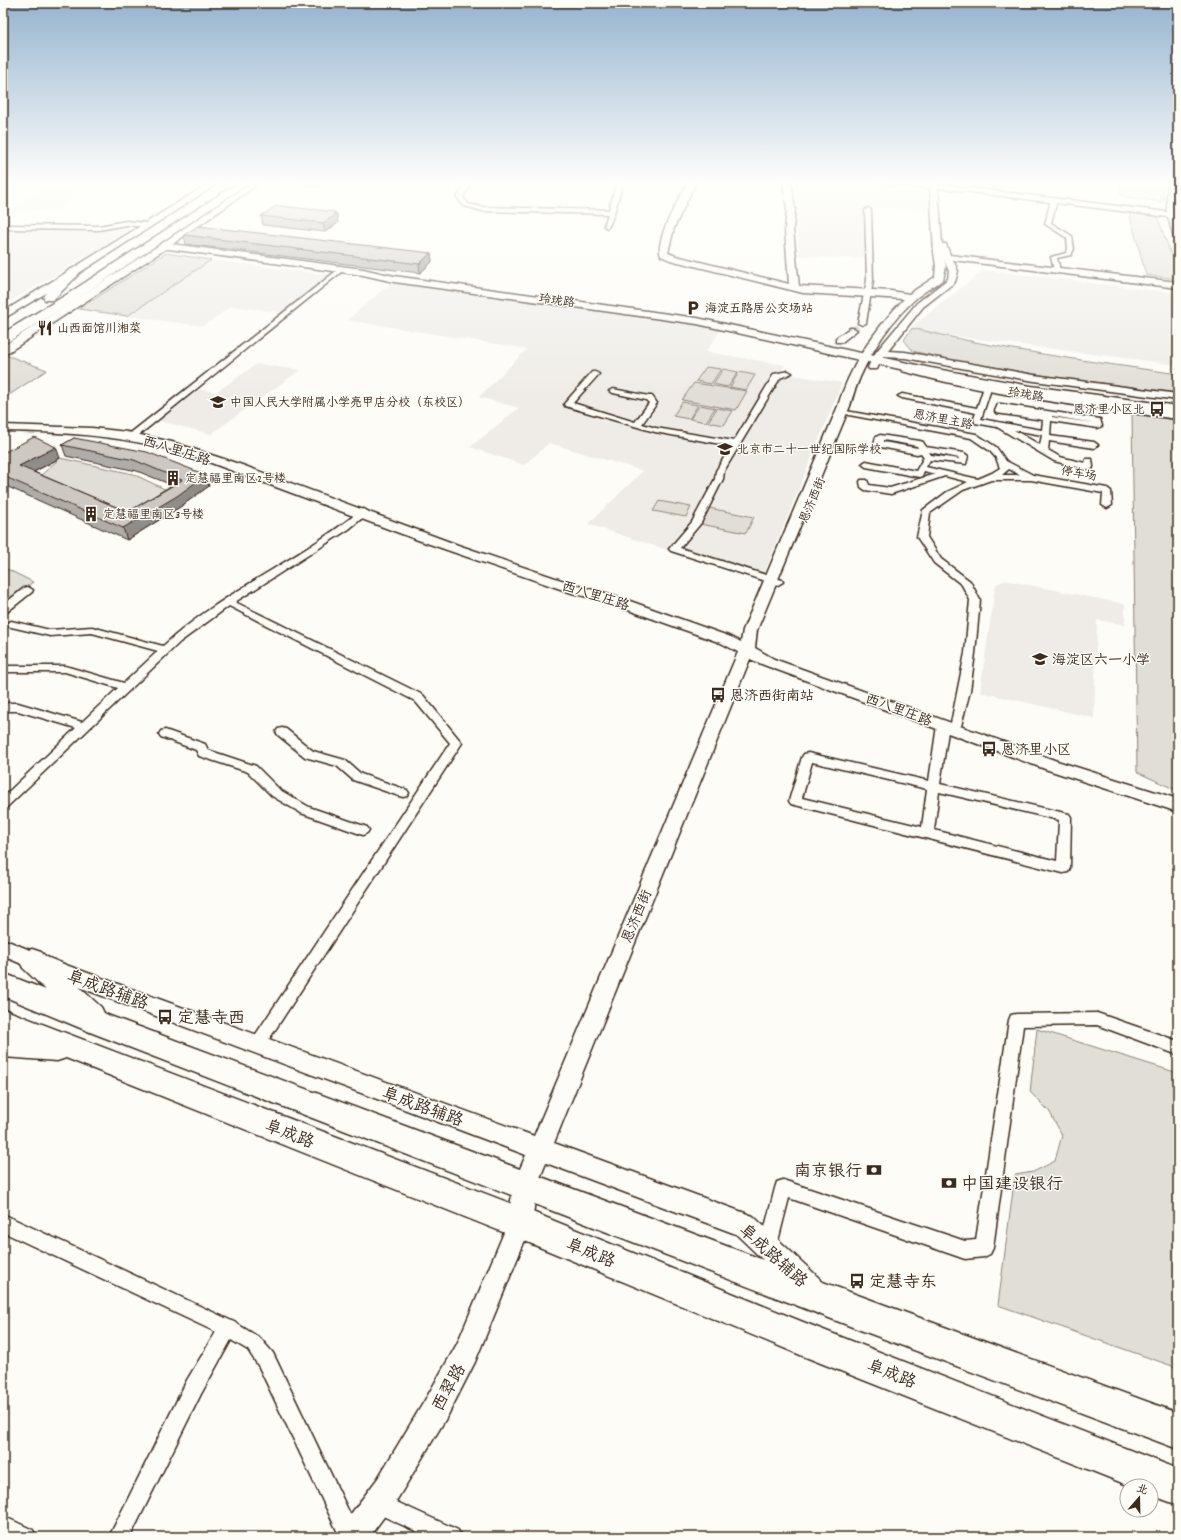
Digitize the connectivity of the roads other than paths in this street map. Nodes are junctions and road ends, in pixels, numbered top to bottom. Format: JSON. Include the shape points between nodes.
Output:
{"nodes":[{"id":1,"x":102,"y":254,"type":"edge"},
{"id":2,"x":117,"y":254,"type":"edge"},
{"id":3,"x":137,"y":254,"type":"edge"},
{"id":4,"x":152,"y":254,"type":"edge"},
{"id":5,"x":220,"y":254,"type":"edge"},
{"id":6,"x":664,"y":254,"type":"edge"},
{"id":7,"x":791,"y":254,"type":"edge"},
{"id":8,"x":869,"y":254,"type":"edge"},
{"id":9,"x":944,"y":254,"type":"edge"},
{"id":10,"x":1069,"y":254,"type":"edge"},
{"id":11,"x":944,"y":259,"type":"junction"},
{"id":12,"x":355,"y":261,"type":"edge"},
{"id":13,"x":342,"y":269,"type":"junction"},
{"id":14,"x":1057,"y":270,"type":"junction"},
{"id":15,"x":73,"y":273,"type":"junction"},
{"id":16,"x":124,"y":273,"type":"junction"},
{"id":17,"x":1178,"y":285,"type":"edge"},
{"id":18,"x":794,"y":288,"type":"junction"},
{"id":19,"x":1178,"y":289,"type":"edge"},
{"id":20,"x":868,"y":293,"type":"junction"},
{"id":21,"x":49,"y":297,"type":"junction"},
{"id":22,"x":911,"y":297,"type":"junction"},
{"id":23,"x":70,"y":298,"type":"junction"},
{"id":24,"x":3,"y":316,"type":"edge"},
{"id":25,"x":862,"y":323,"type":"tunnel mouth"},
{"id":26,"x":3,"y":325,"type":"edge"},
{"id":27,"x":853,"y":330,"type":"tunnel mouth"},
{"id":28,"x":3,"y":340,"type":"edge"},
{"id":29,"x":839,"y":340,"type":"dead end"},
{"id":30,"x":3,"y":351,"type":"edge"},
{"id":31,"x":873,"y":356,"type":"junction"},
{"id":32,"x":788,"y":373,"type":"dead end"},
{"id":33,"x":595,"y":374,"type":"dead end"},
{"id":34,"x":613,"y":391,"type":"dead end"},
{"id":35,"x":986,"y":392,"type":"dead end"},
{"id":36,"x":902,"y":396,"type":"dead end"},
{"id":37,"x":1178,"y":397,"type":"edge"},
{"id":38,"x":1178,"y":402,"type":"edge"},
{"id":39,"x":1178,"y":410,"type":"edge"},
{"id":40,"x":980,"y":411,"type":"junction"},
{"id":41,"x":849,"y":413,"type":"junction"},
{"id":42,"x":1048,"y":415,"type":"junction"},
{"id":43,"x":1178,"y":416,"type":"edge"},
{"id":44,"x":978,"y":420,"type":"junction"},
{"id":45,"x":3,"y":424,"type":"edge"},
{"id":46,"x":998,"y":424,"type":"junction"},
{"id":47,"x":637,"y":425,"type":"junction"},
{"id":48,"x":3,"y":428,"type":"edge"},
{"id":49,"x":1046,"y":435,"type":"junction"},
{"id":50,"x":133,"y":436,"type":"junction"},
{"id":51,"x":973,"y":436,"type":"junction"},
{"id":52,"x":736,"y":444,"type":"junction"},
{"id":53,"x":1094,"y":445,"type":"dead end"},
{"id":54,"x":1044,"y":451,"type":"junction"},
{"id":55,"x":925,"y":453,"type":"dead end"},
{"id":56,"x":1089,"y":461,"type":"dead end"},
{"id":57,"x":866,"y":464,"type":"dead end"},
{"id":58,"x":1004,"y":464,"type":"junction"},
{"id":59,"x":921,"y":468,"type":"junction"},
{"id":60,"x":944,"y":474,"type":"junction"},
{"id":61,"x":1031,"y":477,"type":"junction"},
{"id":62,"x":983,"y":480,"type":"junction"},
{"id":63,"x":864,"y":482,"type":"dead end"},
{"id":64,"x":1107,"y":505,"type":"dead end"},
{"id":65,"x":362,"y":514,"type":"junction"},
{"id":66,"x":775,"y":580,"type":"junction"},
{"id":67,"x":28,"y":590,"type":"dead end"},
{"id":68,"x":228,"y":602,"type":"junction"},
{"id":69,"x":3,"y":610,"type":"edge"},
{"id":70,"x":10,"y":624,"type":"dead end"},
{"id":71,"x":747,"y":648,"type":"junction"},
{"id":72,"x":165,"y":650,"type":"junction"},
{"id":73,"x":3,"y":669,"type":"edge"},
{"id":74,"x":126,"y":687,"type":"junction"},
{"id":75,"x":3,"y":707,"type":"edge"},
{"id":76,"x":950,"y":724,"type":"junction"},
{"id":77,"x":84,"y":727,"type":"junction"},
{"id":78,"x":282,"y":732,"type":"dead end"},
{"id":79,"x":165,"y":734,"type":"dead end"},
{"id":80,"x":934,"y":785,"type":"junction"},
{"id":81,"x":403,"y":793,"type":"dead end"},
{"id":82,"x":1178,"y":797,"type":"edge"},
{"id":83,"x":3,"y":804,"type":"edge"},
{"id":84,"x":1178,"y":806,"type":"edge"},
{"id":85,"x":363,"y":830,"type":"dead end"},
{"id":86,"x":927,"y":833,"type":"junction"},
{"id":87,"x":3,"y":948,"type":"edge"},
{"id":88,"x":32,"y":960,"type":"junction"},
{"id":89,"x":3,"y":984,"type":"edge"},
{"id":90,"x":3,"y":1021,"type":"edge"},
{"id":91,"x":100,"y":1024,"type":"junction"},
{"id":92,"x":3,"y":1045,"type":"edge"},
{"id":93,"x":256,"y":1045,"type":"junction"},
{"id":94,"x":1178,"y":1048,"type":"edge"},
{"id":95,"x":82,"y":1051,"type":"junction"},
{"id":96,"x":540,"y":1150,"type":"junction"},
{"id":97,"x":525,"y":1186,"type":"junction"},
{"id":98,"x":520,"y":1222,"type":"junction"},
{"id":99,"x":3,"y":1223,"type":"edge"},
{"id":100,"x":772,"y":1235,"type":"dead end"},
{"id":101,"x":822,"y":1298,"type":"junction"},
{"id":102,"x":228,"y":1328,"type":"junction"},
{"id":103,"x":1178,"y":1431,"type":"edge"},
{"id":104,"x":1178,"y":1487,"type":"edge"},
{"id":105,"x":377,"y":1503,"type":"junction"},
{"id":106,"x":3,"y":1526,"type":"edge"},
{"id":107,"x":26,"y":1537,"type":"edge"},
{"id":108,"x":119,"y":1537,"type":"edge"},
{"id":109,"x":351,"y":1537,"type":"edge"},
{"id":110,"x":451,"y":1537,"type":"edge"}],
"edges":[{"from":1,"to":15,"type":"street"},
{"from":2,"to":21,"type":"highway"},
{"from":3,"to":23,"type":"highway"},
{"from":4,"to":16,"type":"street"},
{"from":5,"to":13,"type":"main road","name":"玲珑路"},
{"from":6,"to":18,"type":"street"},
{"from":7,"to":18,"type":"street"},
{"from":8,"to":20,"type":"street"},
{"from":9,"to":11,"type":"street"},
{"from":10,"to":14,"type":"street","via":[[1054,257]]},
{"from":11,"to":14,"type":"street"},
{"from":11,"to":19,"type":"street"},
{"from":11,"to":22,"type":"street","via":[[940,278]]},
{"from":11,"to":31,"type":"street","via":[[953,266],[952,280],[920,304]]},
{"from":12,"to":31,"type":"main road","name":"玲珑路","via":[[399,275],[698,316]]},
{"from":13,"to":31,"type":"main road","name":"玲珑路","via":[[394,279],[697,321]]},
{"from":13,"to":50,"type":"street"},
{"from":14,"to":17,"type":"street"},
{"from":15,"to":21,"type":"highway"},
{"from":15,"to":24,"type":"street"},
{"from":16,"to":23,"type":"highway"},
{"from":16,"to":30,"type":"street"},
{"from":18,"to":20,"type":"street"},
{"from":20,"to":22,"type":"street"},
{"from":20,"to":25,"type":"street"},
{"from":21,"to":26,"type":"highway"},
{"from":22,"to":31,"type":"street","via":[[889,322]]},
{"from":23,"to":28,"type":"highway"},
{"from":27,"to":29,"type":"street"},
{"from":31,"to":37,"type":"street","name":"玲珑路","via":[[905,355],[1034,378]]},
{"from":31,"to":38,"type":"main road","name":"玲珑路","via":[[1032,383]]},
{"from":31,"to":39,"type":"main road","name":"玲珑路","via":[[1031,390]]},
{"from":31,"to":41,"type":"street","name":"恩济西街"},
{"from":31,"to":43,"type":"street","name":"玲珑路","via":[[936,378],[1031,396]]},
{"from":31,"to":66,"type":"street","name":"恩济西街","via":[[846,394],[844,406]]},
{"from":32,"to":52,"type":"street","via":[[777,376]]},
{"from":33,"to":47,"type":"street","via":[[568,404]]},
{"from":34,"to":47,"type":"street","via":[[649,398],[653,403]]},
{"from":35,"to":40,"type":"street"},
{"from":36,"to":40,"type":"street"},
{"from":40,"to":44,"type":"street"},
{"from":41,"to":51,"type":"street","name":"恩济里主路"},
{"from":41,"to":66,"type":"street","name":"恩济西街"},
{"from":42,"to":42,"type":"street","via":[[999,411],[1000,406]]},
{"from":42,"to":42,"type":"street","via":[[1097,421],[1098,426]]},
{"from":42,"to":49,"type":"street"},
{"from":44,"to":46,"type":"street"},
{"from":44,"to":51,"type":"street"},
{"from":45,"to":50,"type":"street","name":"西八里庄路","via":[[88,428]]},
{"from":46,"to":49,"type":"street"},
{"from":46,"to":54,"type":"street"},
{"from":47,"to":52,"type":"street"},
{"from":48,"to":50,"type":"street","name":"西八里庄路","via":[[59,428]]},
{"from":49,"to":53,"type":"street"},
{"from":49,"to":54,"type":"street"},
{"from":50,"to":65,"type":"street","name":"西八里庄路","via":[[196,454]]},
{"from":51,"to":58,"type":"street","name":"恩济里主路","via":[[992,446]]},
{"from":52,"to":66,"type":"street","via":[[720,471],[720,479],[696,523],[674,548]]},
{"from":54,"to":56,"type":"street","via":[[1057,459],[1089,467]]},
{"from":55,"to":59,"type":"street"},
{"from":57,"to":59,"type":"street","via":[[919,474]]},
{"from":58,"to":61,"type":"street"},
{"from":58,"to":62,"type":"street","via":[[1005,469],[996,476]]},
{"from":59,"to":60,"type":"street"},
{"from":60,"to":62,"type":"street"},
{"from":60,"to":63,"type":"street","via":[[891,491],[865,487]]},
{"from":61,"to":62,"type":"street"},
{"from":61,"to":64,"type":"street","name":"停车场","via":[[1107,491]]},
{"from":62,"to":76,"type":"street","via":[[966,485],[938,501],[926,512],[922,537],[937,561],[966,582],[975,600],[964,691]]},
{"from":65,"to":68,"type":"street","via":[[346,527]]},
{"from":65,"to":71,"type":"street","name":"西八里庄路"},
{"from":66,"to":71,"type":"street","name":"恩济西街","via":[[761,634]]},
{"from":67,"to":69,"type":"street"},
{"from":68,"to":72,"type":"street"},
{"from":68,"to":93,"type":"street","via":[[419,698],[456,742]]},
{"from":70,"to":72,"type":"street","via":[[50,633],[92,630]]},
{"from":71,"to":76,"type":"street","name":"西八里庄路","via":[[769,662]]},
{"from":71,"to":96,"type":"street","name":"恩济西街"},
{"from":72,"to":74,"type":"street"},
{"from":73,"to":74,"type":"street","via":[[65,669]]},
{"from":74,"to":77,"type":"street"},
{"from":75,"to":77,"type":"street","via":[[18,707]]},
{"from":76,"to":80,"type":"street"},
{"from":76,"to":82,"type":"street","name":"西八里庄路"},
{"from":76,"to":84,"type":"street","name":"西八里庄路","via":[[1051,765]]},
{"from":77,"to":83,"type":"street"},
{"from":78,"to":81,"type":"street","via":[[309,754],[341,763],[357,777]]},
{"from":79,"to":85,"type":"street","via":[[201,747],[203,753],[252,769],[276,793],[304,810]]},
{"from":80,"to":86,"type":"street"},
{"from":80,"to":86,"type":"street","via":[[808,757],[795,801]]},
{"from":80,"to":86,"type":"street","via":[[1065,817],[1063,868]]},
{"from":87,"to":88,"type":"street","name":"阜成路辅路"},
{"from":88,"to":91,"type":"highway"},
{"from":88,"to":93,"type":"street","name":"阜成路辅路"},
{"from":89,"to":91,"type":"highway"},
{"from":90,"to":95,"type":"highway","name":"阜成路"},
{"from":91,"to":97,"type":"highway"},
{"from":92,"to":95,"type":"highway"},
{"from":93,"to":96,"type":"street","name":"阜成路辅路"},
{"from":94,"to":100,"type":"street","via":[[1097,1019],[1016,1020],[984,1248],[965,1250],[783,1188]]},
{"from":95,"to":98,"type":"highway","name":"阜成路"},
{"from":96,"to":97,"type":"street","name":"恩济西街"},
{"from":96,"to":101,"type":"street","name":"阜成路辅路","via":[[744,1225]]},
{"from":97,"to":98,"type":"street","name":"西翠路"},
{"from":97,"to":101,"type":"highway"},
{"from":98,"to":104,"type":"highway","name":"阜成路","via":[[803,1339]]},
{"from":98,"to":105,"type":"street","name":"西翠路","via":[[466,1353],[435,1411]]},
{"from":99,"to":102,"type":"street"},
{"from":101,"to":103,"type":"highway"},
{"from":102,"to":108,"type":"street","via":[[194,1387]]},
{"from":102,"to":109,"type":"street","via":[[254,1344],[266,1360]]},
{"from":105,"to":109,"type":"street","name":"西翠路"},
{"from":105,"to":110,"type":"street"},
{"from":106,"to":107,"type":"street"}]}
